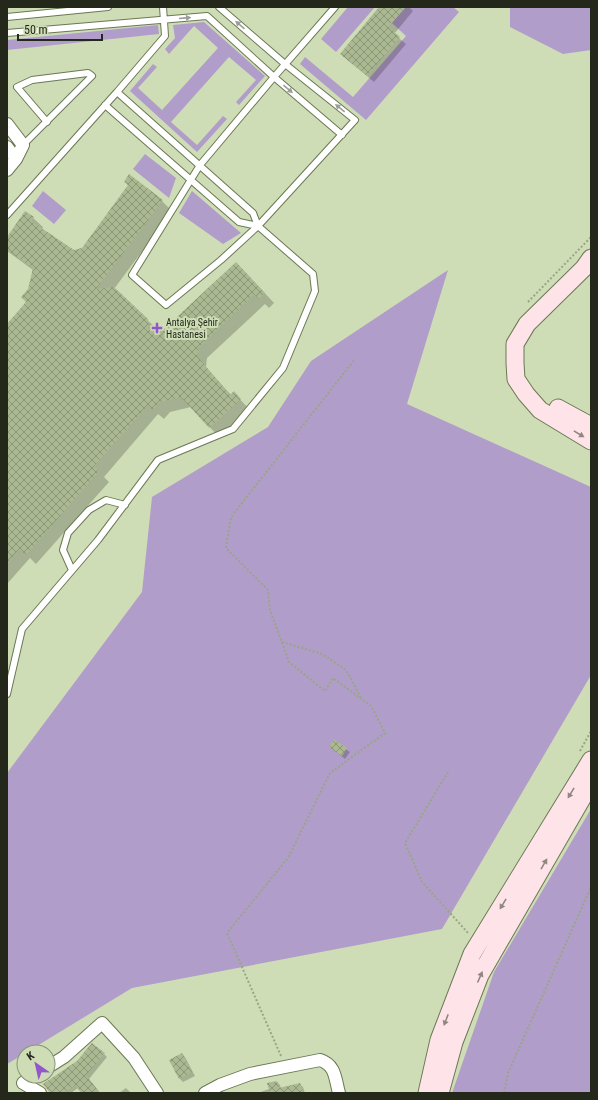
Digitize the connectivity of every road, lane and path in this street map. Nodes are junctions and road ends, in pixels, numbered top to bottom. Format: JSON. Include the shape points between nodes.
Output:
{"nodes":[{"id":1,"x":108,"y":7,"type":"edge"},
{"id":2,"x":163,"y":7,"type":"edge"},
{"id":3,"x":220,"y":7,"type":"edge"},
{"id":4,"x":336,"y":7,"type":"edge"},
{"id":5,"x":7,"y":17,"type":"edge"},
{"id":6,"x":164,"y":20,"type":"junction"},
{"id":7,"x":7,"y":33,"type":"edge"},
{"id":8,"x":286,"y":64,"type":"junction"},
{"id":9,"x":274,"y":77,"type":"junction"},
{"id":10,"x":117,"y":92,"type":"junction"},
{"id":11,"x":105,"y":106,"type":"junction"},
{"id":12,"x":47,"y":122,"type":"junction"},
{"id":13,"x":7,"y":124,"type":"edge"},
{"id":14,"x":342,"y":135,"type":"junction"},
{"id":15,"x":23,"y":145,"type":"junction"},
{"id":16,"x":7,"y":147,"type":"edge"},
{"id":17,"x":16,"y":159,"type":"junction"},
{"id":18,"x":200,"y":165,"type":"junction"},
{"id":19,"x":7,"y":170,"type":"edge"},
{"id":20,"x":190,"y":180,"type":"junction"},
{"id":21,"x":7,"y":215,"type":"edge"},
{"id":22,"x":258,"y":226,"type":"junction"},
{"id":23,"x":591,"y":237,"type":"edge"},
{"id":24,"x":591,"y":258,"type":"edge"},
{"id":25,"x":591,"y":276,"type":"edge"},
{"id":26,"x":527,"y":303,"type":"dead end"},
{"id":27,"x":355,"y":360,"type":"dead end"},
{"id":28,"x":591,"y":426,"type":"edge"},
{"id":29,"x":591,"y":441,"type":"edge"},
{"id":30,"x":125,"y":505,"type":"junction"},
{"id":31,"x":72,"y":570,"type":"junction"},
{"id":32,"x":282,"y":642,"type":"junction"},
{"id":33,"x":7,"y":694,"type":"edge"},
{"id":34,"x":361,"y":699,"type":"junction"},
{"id":35,"x":591,"y":760,"type":"edge"},
{"id":36,"x":448,"y":772,"type":"dead end"},
{"id":37,"x":591,"y":783,"type":"edge"},
{"id":38,"x":591,"y":887,"type":"edge"},
{"id":39,"x":472,"y":938,"type":"dead end"},
{"id":40,"x":56,"y":1062,"type":"edge"},
{"id":41,"x":285,"y":1066,"type":"junction"},
{"id":42,"x":25,"y":1084,"type":"edge"},
{"id":43,"x":40,"y":1093,"type":"edge"},
{"id":44,"x":157,"y":1093,"type":"edge"},
{"id":45,"x":205,"y":1093,"type":"edge"},
{"id":46,"x":339,"y":1093,"type":"edge"},
{"id":47,"x":427,"y":1093,"type":"edge"},
{"id":48,"x":440,"y":1093,"type":"edge"},
{"id":49,"x":504,"y":1093,"type":"edge"}],
"edges":[{"from":1,"to":5,"type":"lane"},
{"from":2,"to":6,"type":"lane"},
{"from":8,"to":3,"type":"lane","one_way":true},
{"from":4,"to":8,"type":"lane"},
{"from":6,"to":7,"type":"lane"},
{"from":6,"to":9,"type":"lane","one_way":true,"via":[[208,16]]},
{"from":6,"to":10,"type":"lane","via":[[165,36]]},
{"from":8,"to":9,"type":"lane"},
{"from":14,"to":8,"type":"lane","one_way":true,"via":[[355,120]]},
{"from":9,"to":14,"type":"lane","one_way":true},
{"from":9,"to":18,"type":"lane"},
{"from":10,"to":11,"type":"lane"},
{"from":10,"to":18,"type":"lane"},
{"from":11,"to":20,"type":"lane"},
{"from":11,"to":21,"type":"lane"},
{"from":12,"to":12,"type":"lane","via":[[17,87],[32,80],[88,73],[92,76]]},
{"from":12,"to":15,"type":"lane"},
{"from":13,"to":15,"type":"street"},
{"from":14,"to":22,"type":"lane"},
{"from":15,"to":17,"type":"street"},
{"from":16,"to":17,"type":"street"},
{"from":17,"to":19,"type":"street"},
{"from":18,"to":20,"type":"lane"},
{"from":18,"to":22,"type":"lane","via":[[253,213]]},
{"from":20,"to":22,"type":"lane","via":[[239,222]]},
{"from":20,"to":22,"type":"lane","via":[[132,275],[166,305]]},
{"from":22,"to":30,"type":"lane","via":[[313,274],[315,291],[283,368],[233,429],[158,460]]},
{"from":23,"to":26,"type":"path"},
{"from":24,"to":29,"type":"street","one_way":true,"via":[[527,324],[515,344],[516,379],[526,394],[540,410]]},
{"from":25,"to":28,"type":"street","via":[[532,334],[525,349],[523,362],[526,376],[534,390],[550,404]]},
{"from":27,"to":32,"type":"path","via":[[231,517],[226,548],[268,590],[270,610]]},
{"from":30,"to":31,"type":"lane"},
{"from":30,"to":31,"type":"lane","via":[[106,500],[89,510],[68,533],[63,550]]},
{"from":31,"to":33,"type":"lane","via":[[22,628]]},
{"from":32,"to":34,"type":"path","via":[[322,654],[346,670]]},
{"from":32,"to":34,"type":"path","via":[[289,662],[325,691],[334,678]]},
{"from":34,"to":41,"type":"path","via":[[371,706],[385,733],[330,773],[288,858],[227,933]]},
{"from":35,"to":47,"type":"street","one_way":true,"via":[[472,954],[439,1040]]},
{"from":36,"to":39,"type":"path","via":[[405,843],[422,882]]},
{"from":48,"to":37,"type":"street","one_way":true,"via":[[454,1042],[480,975]]},
{"from":38,"to":49,"type":"path","via":[[508,1073]]},
{"from":40,"to":44,"type":"street","via":[[102,1023],[134,1058]]},
{"from":41,"to":45,"type":"street","via":[[250,1074]]},
{"from":41,"to":46,"type":"street","via":[[315,1061],[326,1062],[333,1070]]},
{"from":42,"to":43,"type":"street"}]}
